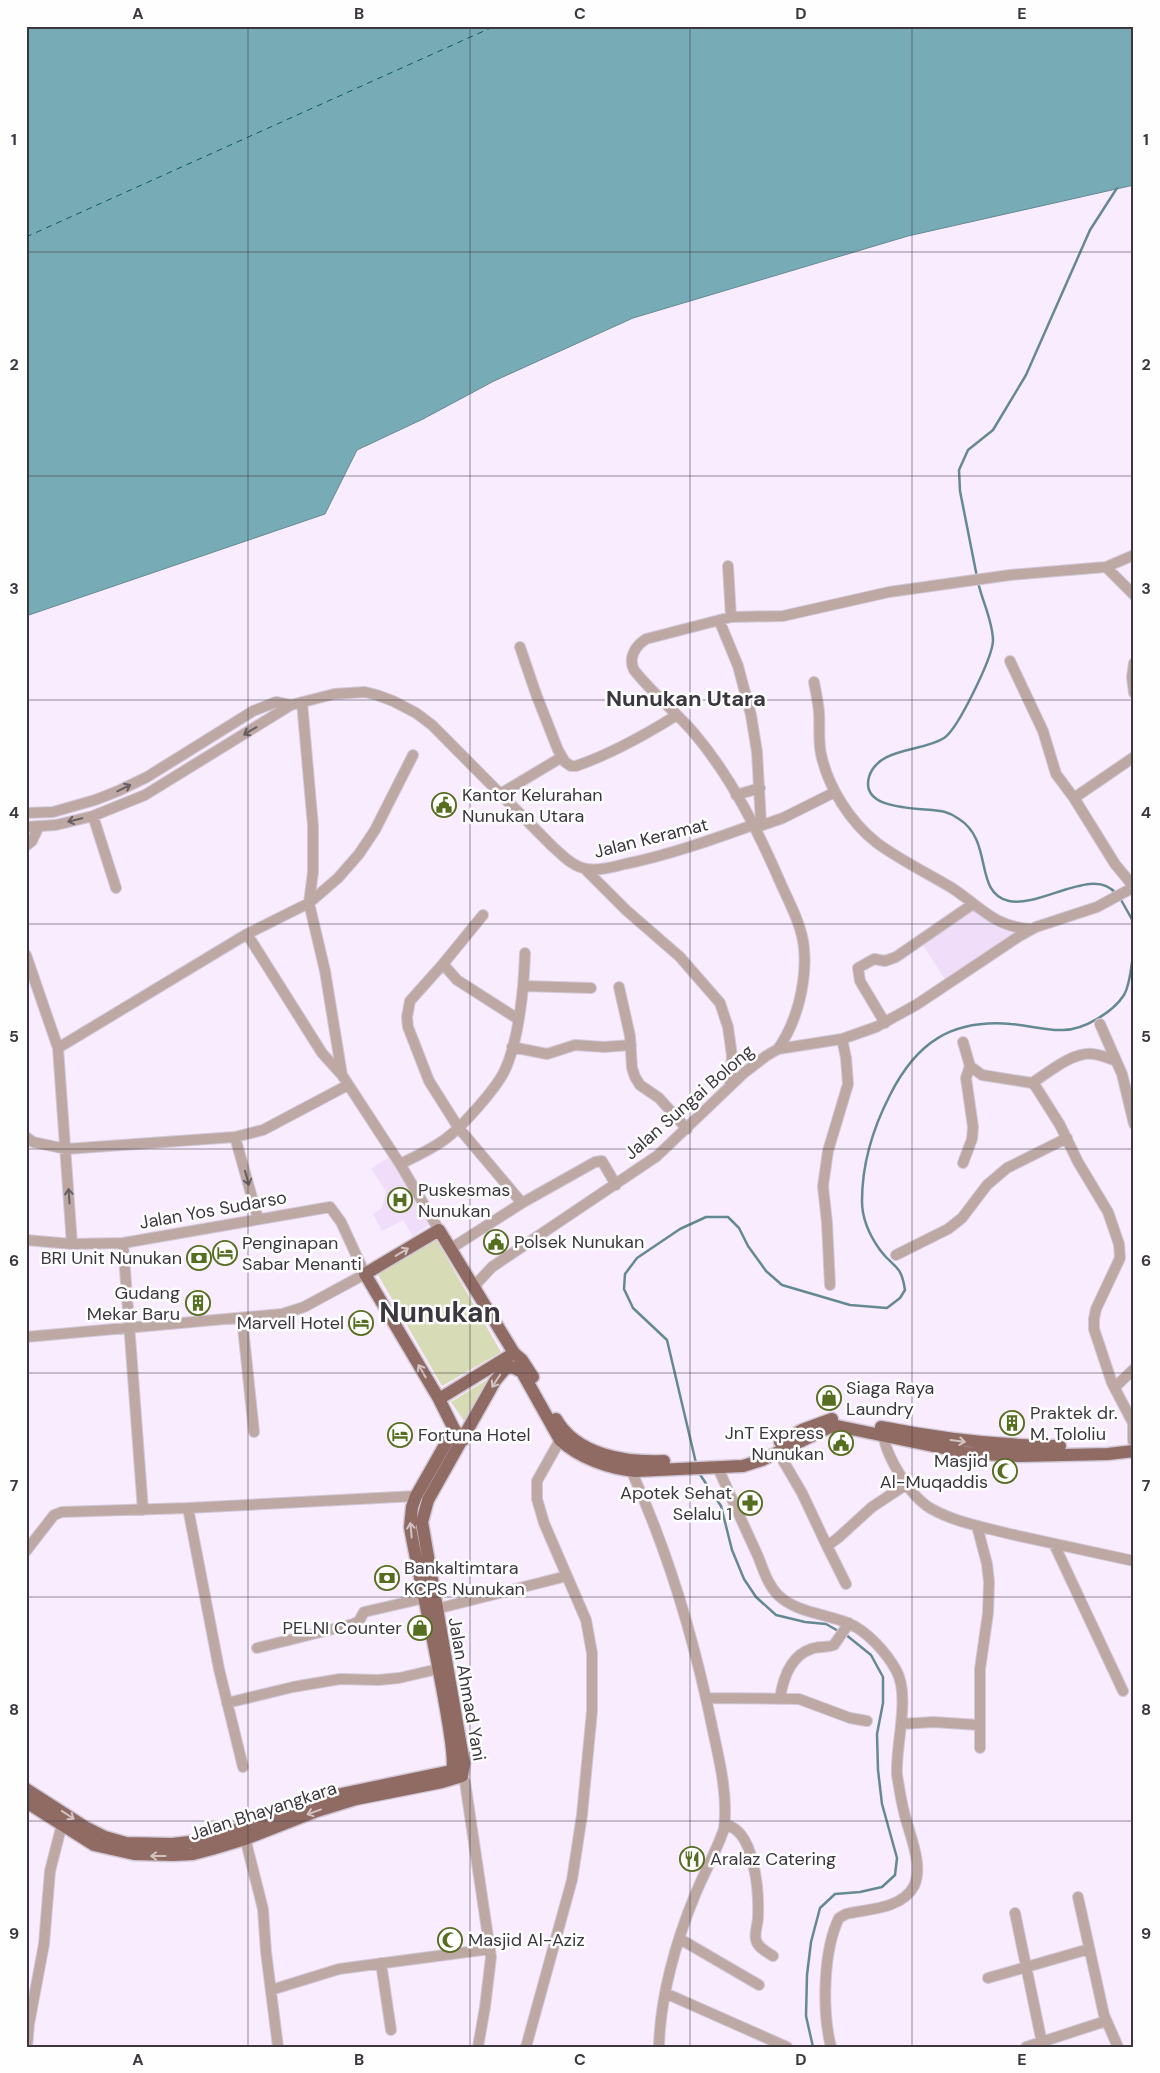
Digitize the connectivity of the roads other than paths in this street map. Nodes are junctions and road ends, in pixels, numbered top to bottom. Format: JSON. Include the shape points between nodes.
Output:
{"nodes":[{"id":1,"x":1134,"y":555,"type":"edge"},
{"id":2,"x":728,"y":566,"type":"dead end"},
{"id":3,"x":1106,"y":567,"type":"junction"},
{"id":4,"x":1134,"y":595,"type":"edge"},
{"id":5,"x":731,"y":617,"type":"junction"},
{"id":6,"x":719,"y":620,"type":"junction"},
{"id":7,"x":520,"y":647,"type":"dead end"},
{"id":8,"x":1010,"y":661,"type":"dead end"},
{"id":9,"x":1134,"y":663,"type":"edge"},
{"id":10,"x":814,"y":682,"type":"dead end"},
{"id":11,"x":1134,"y":694,"type":"edge"},
{"id":12,"x":302,"y":702,"type":"junction"},
{"id":13,"x":291,"y":704,"type":"junction"},
{"id":14,"x":677,"y":715,"type":"junction"},
{"id":15,"x":413,"y":755,"type":"dead end"},
{"id":16,"x":562,"y":757,"type":"junction"},
{"id":17,"x":1134,"y":757,"type":"edge"},
{"id":18,"x":170,"y":762,"type":"junction"},
{"id":19,"x":177,"y":775,"type":"junction"},
{"id":20,"x":760,"y":788,"type":"junction"},
{"id":21,"x":835,"y":792,"type":"junction"},
{"id":22,"x":500,"y":794,"type":"junction"},
{"id":23,"x":736,"y":795,"type":"junction"},
{"id":24,"x":1074,"y":798,"type":"junction"},
{"id":25,"x":53,"y":812,"type":"junction"},
{"id":26,"x":26,"y":813,"type":"edge"},
{"id":27,"x":93,"y":816,"type":"junction"},
{"id":28,"x":56,"y":825,"type":"junction"},
{"id":29,"x":39,"y":826,"type":"junction"},
{"id":30,"x":26,"y":827,"type":"edge"},
{"id":31,"x":757,"y":827,"type":"junction"},
{"id":32,"x":26,"y":846,"type":"edge"},
{"id":33,"x":585,"y":869,"type":"junction"},
{"id":34,"x":116,"y":888,"type":"dead end"},
{"id":35,"x":1131,"y":888,"type":"edge"},
{"id":36,"x":309,"y":903,"type":"junction"},
{"id":37,"x":973,"y":904,"type":"junction"},
{"id":38,"x":483,"y":915,"type":"dead end"},
{"id":39,"x":1032,"y":929,"type":"junction"},
{"id":40,"x":247,"y":934,"type":"junction"},
{"id":41,"x":525,"y":953,"type":"dead end"},
{"id":42,"x":26,"y":955,"type":"edge"},
{"id":43,"x":443,"y":964,"type":"junction"},
{"id":44,"x":523,"y":986,"type":"junction"},
{"id":45,"x":619,"y":987,"type":"dead end"},
{"id":46,"x":590,"y":988,"type":"dead end"},
{"id":47,"x":518,"y":1019,"type":"junction"},
{"id":48,"x":885,"y":1023,"type":"junction"},
{"id":49,"x":1100,"y":1024,"type":"dead end"},
{"id":50,"x":842,"y":1039,"type":"junction"},
{"id":51,"x":963,"y":1042,"type":"dead end"},
{"id":52,"x":631,"y":1045,"type":"junction"},
{"id":53,"x":512,"y":1047,"type":"junction"},
{"id":54,"x":58,"y":1048,"type":"junction"},
{"id":55,"x":778,"y":1049,"type":"junction"},
{"id":56,"x":1116,"y":1061,"type":"junction"},
{"id":57,"x":970,"y":1066,"type":"junction"},
{"id":58,"x":342,"y":1075,"type":"junction"},
{"id":59,"x":1032,"y":1082,"type":"junction"},
{"id":60,"x":348,"y":1086,"type":"junction"},
{"id":61,"x":730,"y":1086,"type":"junction"},
{"id":62,"x":1134,"y":1124,"type":"edge"},
{"id":63,"x":458,"y":1127,"type":"junction"},
{"id":64,"x":687,"y":1128,"type":"junction"},
{"id":65,"x":26,"y":1137,"type":"edge"},
{"id":66,"x":235,"y":1137,"type":"junction"},
{"id":67,"x":1067,"y":1138,"type":"junction"},
{"id":68,"x":66,"y":1149,"type":"junction"},
{"id":69,"x":963,"y":1162,"type":"dead end"},
{"id":70,"x":400,"y":1164,"type":"junction"},
{"id":71,"x":616,"y":1185,"type":"junction"},
{"id":72,"x":522,"y":1203,"type":"junction"},
{"id":73,"x":258,"y":1219,"type":"junction"},
{"id":74,"x":439,"y":1230,"type":"junction"},
{"id":75,"x":26,"y":1240,"type":"edge"},
{"id":76,"x":123,"y":1243,"type":"junction"},
{"id":77,"x":72,"y":1244,"type":"junction"},
{"id":78,"x":450,"y":1249,"type":"junction"},
{"id":79,"x":896,"y":1255,"type":"dead end"},
{"id":80,"x":492,"y":1267,"type":"junction"},
{"id":81,"x":365,"y":1274,"type":"junction"},
{"id":82,"x":466,"y":1275,"type":"junction"},
{"id":83,"x":830,"y":1285,"type":"dead end"},
{"id":84,"x":475,"y":1290,"type":"junction"},
{"id":85,"x":242,"y":1318,"type":"junction"},
{"id":86,"x":128,"y":1328,"type":"junction"},
{"id":87,"x":26,"y":1337,"type":"edge"},
{"id":88,"x":514,"y":1353,"type":"junction"},
{"id":89,"x":1134,"y":1369,"type":"edge"},
{"id":90,"x":1115,"y":1387,"type":"junction"},
{"id":91,"x":439,"y":1399,"type":"junction"},
{"id":92,"x":454,"y":1429,"type":"junction"},
{"id":93,"x":254,"y":1432,"type":"dead end"},
{"id":94,"x":883,"y":1432,"type":"junction"},
{"id":95,"x":463,"y":1440,"type":"junction"},
{"id":96,"x":560,"y":1440,"type":"junction"},
{"id":97,"x":1134,"y":1441,"type":"edge"},
{"id":98,"x":1134,"y":1451,"type":"edge"},
{"id":99,"x":778,"y":1452,"type":"junction"},
{"id":100,"x":713,"y":1465,"type":"junction"},
{"id":101,"x":631,"y":1466,"type":"junction"},
{"id":102,"x":907,"y":1484,"type":"junction"},
{"id":103,"x":416,"y":1496,"type":"junction"},
{"id":104,"x":188,"y":1508,"type":"junction"},
{"id":105,"x":143,"y":1510,"type":"junction"},
{"id":106,"x":977,"y":1526,"type":"junction"},
{"id":107,"x":1054,"y":1544,"type":"junction"},
{"id":108,"x":827,"y":1546,"type":"junction"},
{"id":109,"x":26,"y":1551,"type":"edge"},
{"id":110,"x":1134,"y":1561,"type":"edge"},
{"id":111,"x":567,"y":1576,"type":"junction"},
{"id":112,"x":846,"y":1584,"type":"dead end"},
{"id":113,"x":425,"y":1598,"type":"junction"},
{"id":114,"x":436,"y":1609,"type":"junction"},
{"id":115,"x":848,"y":1624,"type":"junction"},
{"id":116,"x":257,"y":1648,"type":"dead end"},
{"id":117,"x":438,"y":1669,"type":"junction"},
{"id":118,"x":1123,"y":1692,"type":"dead end"},
{"id":119,"x":706,"y":1698,"type":"junction"},
{"id":120,"x":780,"y":1698,"type":"junction"},
{"id":121,"x":449,"y":1699,"type":"junction"},
{"id":122,"x":228,"y":1703,"type":"junction"},
{"id":123,"x":867,"y":1721,"type":"dead end"},
{"id":124,"x":902,"y":1724,"type":"junction"},
{"id":125,"x":979,"y":1725,"type":"junction"},
{"id":126,"x":980,"y":1748,"type":"dead end"},
{"id":127,"x":243,"y":1767,"type":"dead end"},
{"id":128,"x":458,"y":1772,"type":"junction"},
{"id":129,"x":26,"y":1789,"type":"edge"},
{"id":130,"x":26,"y":1802,"type":"edge"},
{"id":131,"x":62,"y":1824,"type":"junction"},
{"id":132,"x":725,"y":1826,"type":"junction"},
{"id":133,"x":244,"y":1834,"type":"junction"},
{"id":134,"x":1078,"y":1897,"type":"dead end"},
{"id":135,"x":1015,"y":1913,"type":"dead end"},
{"id":136,"x":680,"y":1939,"type":"junction"},
{"id":137,"x":490,"y":1949,"type":"junction"},
{"id":138,"x":1089,"y":1949,"type":"junction"},
{"id":139,"x":773,"y":1956,"type":"dead end"},
{"id":140,"x":381,"y":1963,"type":"junction"},
{"id":141,"x":1026,"y":1966,"type":"junction"},
{"id":142,"x":988,"y":1978,"type":"dead end"},
{"id":143,"x":759,"y":1985,"type":"dead end"},
{"id":144,"x":271,"y":1990,"type":"junction"},
{"id":145,"x":665,"y":1993,"type":"junction"},
{"id":146,"x":1106,"y":2021,"type":"junction"},
{"id":147,"x":392,"y":2030,"type":"dead end"},
{"id":148,"x":1042,"y":2043,"type":"junction"},
{"id":149,"x":27,"y":2047,"type":"edge"},
{"id":150,"x":278,"y":2047,"type":"edge"},
{"id":151,"x":478,"y":2047,"type":"edge"},
{"id":152,"x":526,"y":2047,"type":"edge"},
{"id":153,"x":659,"y":2047,"type":"edge"},
{"id":154,"x":787,"y":2047,"type":"edge"},
{"id":155,"x":831,"y":2047,"type":"edge"},
{"id":156,"x":1026,"y":2047,"type":"edge"},
{"id":157,"x":1118,"y":2047,"type":"edge"}],
"edges":[{"from":1,"to":3,"type":"street"},
{"from":2,"to":5,"type":"street"},
{"from":3,"to":4,"type":"street"},
{"from":3,"to":5,"type":"street","via":[[889,592],[783,616]]},
{"from":5,"to":6,"type":"street"},
{"from":6,"to":14,"type":"street","via":[[646,639],[640,642],[634,653],[631,661],[634,670]]},
{"from":6,"to":20,"type":"street","via":[[747,696],[755,734]]},
{"from":7,"to":16,"type":"street"},
{"from":8,"to":24,"type":"street","via":[[1043,731],[1056,774]]},
{"from":9,"to":11,"type":"street"},
{"from":10,"to":21,"type":"street","via":[[821,753]]},
{"from":12,"to":13,"type":"street","name":"Jalan Keramat"},
{"from":12,"to":22,"type":"street","name":"Jalan Keramat","via":[[351,692],[365,692],[394,701],[432,725]]},
{"from":12,"to":36,"type":"street","via":[[314,826]]},
{"from":13,"to":18,"type":"street","name":"Jalan Keramat","via":[[276,702],[253,711]]},
{"from":13,"to":19,"type":"street","one_way":true},
{"from":14,"to":16,"type":"street","via":[[642,736],[576,766],[571,766]]},
{"from":14,"to":23,"type":"street","via":[[708,750]]},
{"from":15,"to":36,"type":"street","via":[[376,830],[338,878]]},
{"from":16,"to":22,"type":"street"},
{"from":17,"to":24,"type":"street"},
{"from":18,"to":19,"type":"street"},
{"from":25,"to":18,"type":"street","name":"Jalan Keramat","one_way":true,"via":[[118,791]]},
{"from":19,"to":27,"type":"street","via":[[145,795]]},
{"from":20,"to":23,"type":"street"},
{"from":20,"to":31,"type":"street"},
{"from":21,"to":31,"type":"street","name":"Jalan Keramat"},
{"from":21,"to":37,"type":"street","via":[[877,843]]},
{"from":22,"to":33,"type":"street","name":"Jalan Keramat","via":[[568,861]]},
{"from":23,"to":31,"type":"street"},
{"from":24,"to":35,"type":"street"},
{"from":25,"to":26,"type":"street","name":"Jalan Keramat"},
{"from":25,"to":28,"type":"street"},
{"from":27,"to":28,"type":"street","one_way":true},
{"from":27,"to":34,"type":"street"},
{"from":28,"to":29,"type":"street"},
{"from":29,"to":30,"type":"street"},
{"from":29,"to":32,"type":"street"},
{"from":31,"to":33,"type":"street","name":"Jalan Keramat","via":[[640,861]]},
{"from":31,"to":55,"type":"street","via":[[794,913],[804,946],[804,975],[796,1014]]},
{"from":33,"to":61,"type":"street","via":[[626,910],[680,956],[720,1003],[728,1027],[732,1056]]},
{"from":35,"to":39,"type":"street","name":"Jalan Sungai Bolong","via":[[1106,902]]},
{"from":36,"to":40,"type":"street"},
{"from":36,"to":58,"type":"street","via":[[326,971]]},
{"from":37,"to":39,"type":"street","via":[[1002,924]]},
{"from":37,"to":48,"type":"street","via":[[896,957],[874,958],[858,968],[860,982]]},
{"from":38,"to":43,"type":"street"},
{"from":39,"to":48,"type":"street","name":"Jalan Sungai Bolong"},
{"from":40,"to":54,"type":"street"},
{"from":40,"to":58,"type":"street","via":[[322,1053]]},
{"from":41,"to":44,"type":"street"},
{"from":42,"to":54,"type":"street"},
{"from":43,"to":47,"type":"street","via":[[457,980]]},
{"from":43,"to":63,"type":"street","via":[[410,1001],[408,1028],[428,1081]]},
{"from":44,"to":46,"type":"street"},
{"from":44,"to":47,"type":"street"},
{"from":45,"to":52,"type":"street"},
{"from":47,"to":53,"type":"street"},
{"from":48,"to":50,"type":"street","name":"Jalan Sungai Bolong"},
{"from":49,"to":56,"type":"street"},
{"from":50,"to":55,"type":"street","name":"Jalan Sungai Bolong"},
{"from":50,"to":83,"type":"street","via":[[848,1084],[828,1151],[823,1186]]},
{"from":51,"to":57,"type":"street"},
{"from":52,"to":53,"type":"street","via":[[576,1045],[546,1054]]},
{"from":52,"to":64,"type":"street","via":[[632,1068],[640,1085],[659,1098]]},
{"from":53,"to":63,"type":"street","via":[[503,1074]]},
{"from":54,"to":68,"type":"street"},
{"from":55,"to":61,"type":"street","name":"Jalan Sungai Bolong"},
{"from":56,"to":59,"type":"street","via":[[1094,1054],[1080,1055]]},
{"from":56,"to":62,"type":"street"},
{"from":57,"to":59,"type":"street","via":[[982,1075]]},
{"from":57,"to":69,"type":"street","via":[[966,1078],[973,1127]]},
{"from":58,"to":60,"type":"street"},
{"from":59,"to":67,"type":"street"},
{"from":60,"to":66,"type":"street","via":[[263,1130]]},
{"from":60,"to":70,"type":"street"},
{"from":61,"to":64,"type":"street","name":"Jalan Sungai Bolong"},
{"from":63,"to":70,"type":"street","via":[[445,1140]]},
{"from":63,"to":72,"type":"street"},
{"from":64,"to":71,"type":"street","name":"Jalan Sungai Bolong"},
{"from":65,"to":68,"type":"street"},
{"from":66,"to":68,"type":"street"},
{"from":66,"to":73,"type":"street","one_way":true},
{"from":67,"to":79,"type":"street","via":[[1006,1168],[987,1185],[962,1218],[948,1229]]},
{"from":67,"to":90,"type":"street","via":[[1108,1212],[1119,1244],[1120,1258],[1101,1296],[1094,1319],[1096,1339]]},
{"from":77,"to":68,"type":"street","one_way":true},
{"from":70,"to":74,"type":"street"},
{"from":71,"to":72,"type":"street","via":[[602,1161],[595,1162]]},
{"from":71,"to":80,"type":"street","name":"Jalan Sungai Bolong"},
{"from":72,"to":78,"type":"street"},
{"from":73,"to":76,"type":"street","name":"Jalan Yos Sudarso"},
{"from":73,"to":81,"type":"street","name":"Jalan Yos Sudarso","via":[[330,1207],[341,1222]]},
{"from":74,"to":78,"type":"main road"},
{"from":81,"to":74,"type":"main road","one_way":true},
{"from":75,"to":77,"type":"street","name":"Jalan Yos Sudarso"},
{"from":76,"to":77,"type":"street","name":"Jalan Yos Sudarso"},
{"from":76,"to":86,"type":"street"},
{"from":78,"to":82,"type":"main road"},
{"from":80,"to":82,"type":"street","name":"Jalan Sungai Bolong"},
{"from":80,"to":84,"type":"street","name":"Jalan Sungai Bolong"},
{"from":81,"to":85,"type":"street","via":[[293,1311]]},
{"from":91,"to":81,"type":"main road","one_way":true},
{"from":82,"to":84,"type":"main road"},
{"from":84,"to":88,"type":"main road"},
{"from":85,"to":86,"type":"street"},
{"from":85,"to":93,"type":"street"},
{"from":86,"to":87,"type":"street"},
{"from":86,"to":105,"type":"street"},
{"from":88,"to":91,"type":"main road"},
{"from":88,"to":101,"type":"main road","via":[[532,1373],[557,1422],[567,1434]]},
{"from":89,"to":90,"type":"street"},
{"from":90,"to":97,"type":"street","via":[[1133,1423]]},
{"from":91,"to":92,"type":"main road"},
{"from":92,"to":95,"type":"main road"},
{"from":92,"to":103,"type":"main road","name":"Jalan Ahmad Yani"},
{"from":94,"to":97,"type":"main road","one_way":true,"via":[[1024,1446],[1114,1446]]},
{"from":94,"to":98,"type":"main road","via":[[967,1453],[1020,1456]]},
{"from":94,"to":99,"type":"main road","via":[[832,1427]]},
{"from":94,"to":100,"type":"main road","via":[[831,1419],[749,1457]]},
{"from":94,"to":102,"type":"street","via":[[893,1461]]},
{"from":96,"to":95,"type":"main road","name":"Jalan Ahmad Yani","one_way":true,"via":[[522,1372],[512,1367],[500,1375]]},
{"from":95,"to":114,"type":"main road","name":"Jalan Ahmad Yani","via":[[428,1500],[422,1522]]},
{"from":96,"to":101,"type":"main road","via":[[576,1452],[601,1463]]},
{"from":96,"to":111,"type":"street","via":[[542,1470],[536,1490],[540,1510]]},
{"from":99,"to":100,"type":"main road","via":[[752,1464]]},
{"from":99,"to":108,"type":"street"},
{"from":100,"to":101,"type":"main road"},
{"from":100,"to":115,"type":"street","via":[[777,1594],[796,1605]]},
{"from":101,"to":119,"type":"street","via":[[665,1554]]},
{"from":102,"to":106,"type":"street","via":[[930,1508]]},
{"from":102,"to":108,"type":"street","via":[[872,1507]]},
{"from":103,"to":104,"type":"street"},
{"from":113,"to":103,"type":"main road","name":"Jalan Ahmad Yani","one_way":true,"via":[[410,1527]]},
{"from":104,"to":105,"type":"street"},
{"from":104,"to":122,"type":"street"},
{"from":105,"to":109,"type":"street","via":[[58,1512]]},
{"from":106,"to":107,"type":"street"},
{"from":106,"to":125,"type":"street","via":[[989,1582],[980,1669]]},
{"from":107,"to":110,"type":"street"},
{"from":107,"to":118,"type":"street"},
{"from":108,"to":112,"type":"street"},
{"from":111,"to":114,"type":"street"},
{"from":111,"to":152,"type":"street","via":[[586,1620],[592,1653],[589,1759],[570,1891]]},
{"from":113,"to":116,"type":"street","via":[[364,1612],[353,1624]]},
{"from":113,"to":117,"type":"main road","name":"Jalan Ahmad Yani"},
{"from":114,"to":121,"type":"main road","name":"Jalan Ahmad Yani"},
{"from":115,"to":120,"type":"street","via":[[835,1644],[811,1649],[800,1656],[785,1675]]},
{"from":115,"to":124,"type":"street","via":[[870,1638],[896,1670],[900,1681]]},
{"from":117,"to":121,"type":"main road","name":"Jalan Ahmad Yani"},
{"from":117,"to":122,"type":"street","via":[[392,1679],[340,1678]]},
{"from":119,"to":120,"type":"street"},
{"from":119,"to":132,"type":"street","via":[[722,1776]]},
{"from":120,"to":123,"type":"street","via":[[804,1700],[850,1718]]},
{"from":121,"to":128,"type":"main road","name":"Jalan Ahmad Yani"},
{"from":122,"to":127,"type":"street"},
{"from":124,"to":125,"type":"street"},
{"from":124,"to":155,"type":"street","via":[[897,1773],[916,1858],[917,1879],[910,1893],[893,1904],[840,1918],[830,1956],[825,1999]]},
{"from":125,"to":126,"type":"street"},
{"from":128,"to":133,"type":"main road","name":"Jalan Bhayangkara","via":[[396,1781],[327,1797],[294,1807]]},
{"from":128,"to":137,"type":"street","via":[[470,1810]]},
{"from":129,"to":133,"type":"main road","name":"Jalan Bhayangkara","one_way":true,"via":[[85,1827],[126,1843],[190,1843]]},
{"from":130,"to":131,"type":"main road","name":"Jalan Bhayangkara"},
{"from":133,"to":131,"type":"main road","name":"Jalan Bhayangkara","one_way":true,"via":[[193,1854],[154,1856],[94,1845]]},
{"from":131,"to":149,"type":"street","via":[[50,1872],[44,1944]]},
{"from":132,"to":136,"type":"street","via":[[694,1896]]},
{"from":132,"to":139,"type":"street","via":[[735,1829],[745,1840],[758,1894],[756,1940]]},
{"from":133,"to":144,"type":"street","via":[[264,1909]]},
{"from":134,"to":138,"type":"street"},
{"from":135,"to":141,"type":"street"},
{"from":136,"to":143,"type":"street"},
{"from":136,"to":145,"type":"street"},
{"from":137,"to":140,"type":"street"},
{"from":137,"to":151,"type":"street","via":[[491,1967]]},
{"from":138,"to":141,"type":"street"},
{"from":138,"to":146,"type":"street"},
{"from":140,"to":144,"type":"street","via":[[325,1972]]},
{"from":140,"to":147,"type":"street"},
{"from":141,"to":142,"type":"street"},
{"from":141,"to":148,"type":"street"},
{"from":144,"to":150,"type":"street"},
{"from":145,"to":153,"type":"street"},
{"from":145,"to":154,"type":"street"},
{"from":146,"to":148,"type":"street"},
{"from":146,"to":157,"type":"street"},
{"from":148,"to":156,"type":"street"}]}
